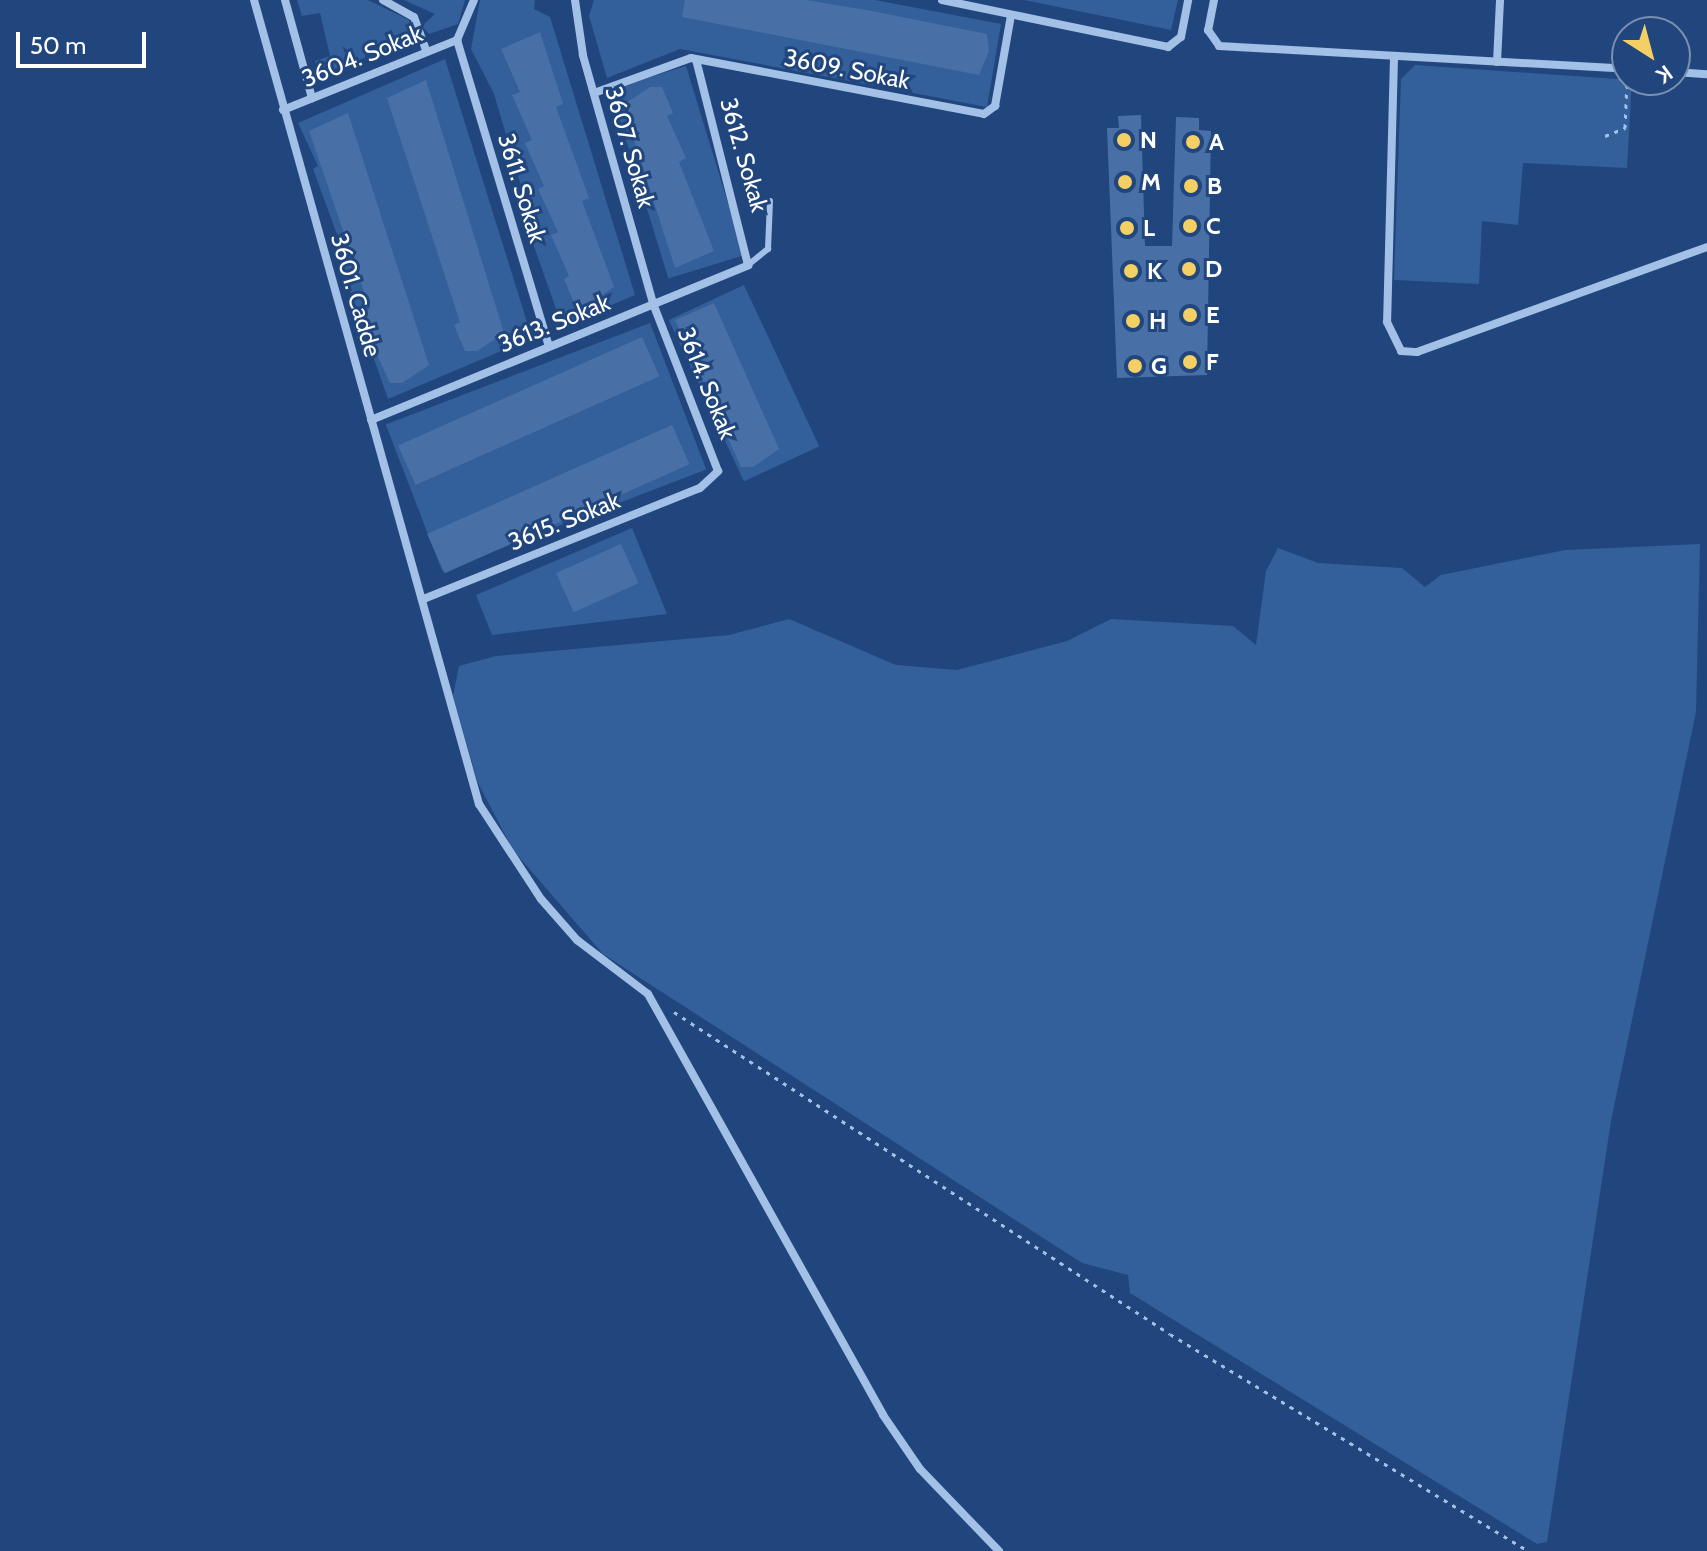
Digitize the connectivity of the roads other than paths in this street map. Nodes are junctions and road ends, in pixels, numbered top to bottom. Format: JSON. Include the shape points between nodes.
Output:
{"nodes":[{"id":1,"x":254,"y":0,"type":"edge"},
{"id":2,"x":285,"y":0,"type":"edge"},
{"id":3,"x":383,"y":0,"type":"edge"},
{"id":4,"x":474,"y":0,"type":"edge"},
{"id":5,"x":575,"y":0,"type":"edge"},
{"id":6,"x":942,"y":0,"type":"edge"},
{"id":7,"x":1188,"y":0,"type":"edge"},
{"id":8,"x":1214,"y":0,"type":"edge"},
{"id":9,"x":1500,"y":0,"type":"edge"},
{"id":10,"x":1011,"y":15,"type":"junction"},
{"id":11,"x":457,"y":40,"type":"junction"},
{"id":12,"x":427,"y":52,"type":"junction"},
{"id":13,"x":1394,"y":58,"type":"junction"},
{"id":14,"x":696,"y":60,"type":"junction"},
{"id":15,"x":1497,"y":62,"type":"junction"},
{"id":16,"x":1611,"y":68,"type":"edge"},
{"id":17,"x":594,"y":93,"type":"junction"},
{"id":18,"x":312,"y":98,"type":"junction"},
{"id":19,"x":283,"y":110,"type":"junction"},
{"id":20,"x":770,"y":201,"type":"dead end"},
{"id":21,"x":1707,"y":247,"type":"edge"},
{"id":22,"x":749,"y":263,"type":"junction"},
{"id":23,"x":653,"y":303,"type":"junction"},
{"id":24,"x":549,"y":347,"type":"junction"},
{"id":25,"x":371,"y":420,"type":"junction"},
{"id":26,"x":715,"y":477,"type":"joint"},
{"id":27,"x":426,"y":598,"type":"junction"},
{"id":28,"x":999,"y":1551,"type":"edge"}],
"edges":[{"from":1,"to":19,"type":"street","name":"3601. Cadde"},
{"from":2,"to":18,"type":"street"},
{"from":3,"to":12,"type":"street","via":[[414,17]]},
{"from":4,"to":11,"type":"street"},
{"from":5,"to":17,"type":"street","name":"3607. Sokak"},
{"from":6,"to":10,"type":"street"},
{"from":7,"to":10,"type":"street","via":[[1174,46]]},
{"from":8,"to":13,"type":"street","via":[[1208,30],[1219,46]]},
{"from":9,"to":15,"type":"street"},
{"from":10,"to":14,"type":"street","name":"3609. Sokak","via":[[990,111]]},
{"from":11,"to":12,"type":"street","name":"3604. Sokak"},
{"from":11,"to":24,"type":"street","name":"3611. Sokak"},
{"from":12,"to":18,"type":"street","name":"3604. Sokak"},
{"from":13,"to":15,"type":"street"},
{"from":13,"to":21,"type":"street","via":[[1387,322],[1401,351],[1417,352]]},
{"from":14,"to":17,"type":"street"},
{"from":14,"to":22,"type":"street","name":"3612. Sokak"},
{"from":15,"to":16,"type":"street"},
{"from":17,"to":23,"type":"street","name":"3607. Sokak"},
{"from":18,"to":19,"type":"street","name":"3604. Sokak"},
{"from":19,"to":25,"type":"street","name":"3601. Cadde"},
{"from":20,"to":22,"type":"lane","via":[[768,249]]},
{"from":22,"to":23,"type":"street","name":"3613. Sokak"},
{"from":23,"to":24,"type":"street","name":"3613. Sokak"},
{"from":23,"to":26,"type":"street","name":"3614. Sokak","via":[[717,459]]},
{"from":24,"to":25,"type":"street","name":"3613. Sokak"},
{"from":25,"to":27,"type":"street","name":"3601. Cadde"},
{"from":26,"to":27,"type":"street","name":"3615. Sokak"},
{"from":27,"to":28,"type":"street","name":"3601. Cadde","via":[[466,764],[503,849],[577,940],[648,994],[883,1415],[920,1469]]}]}
